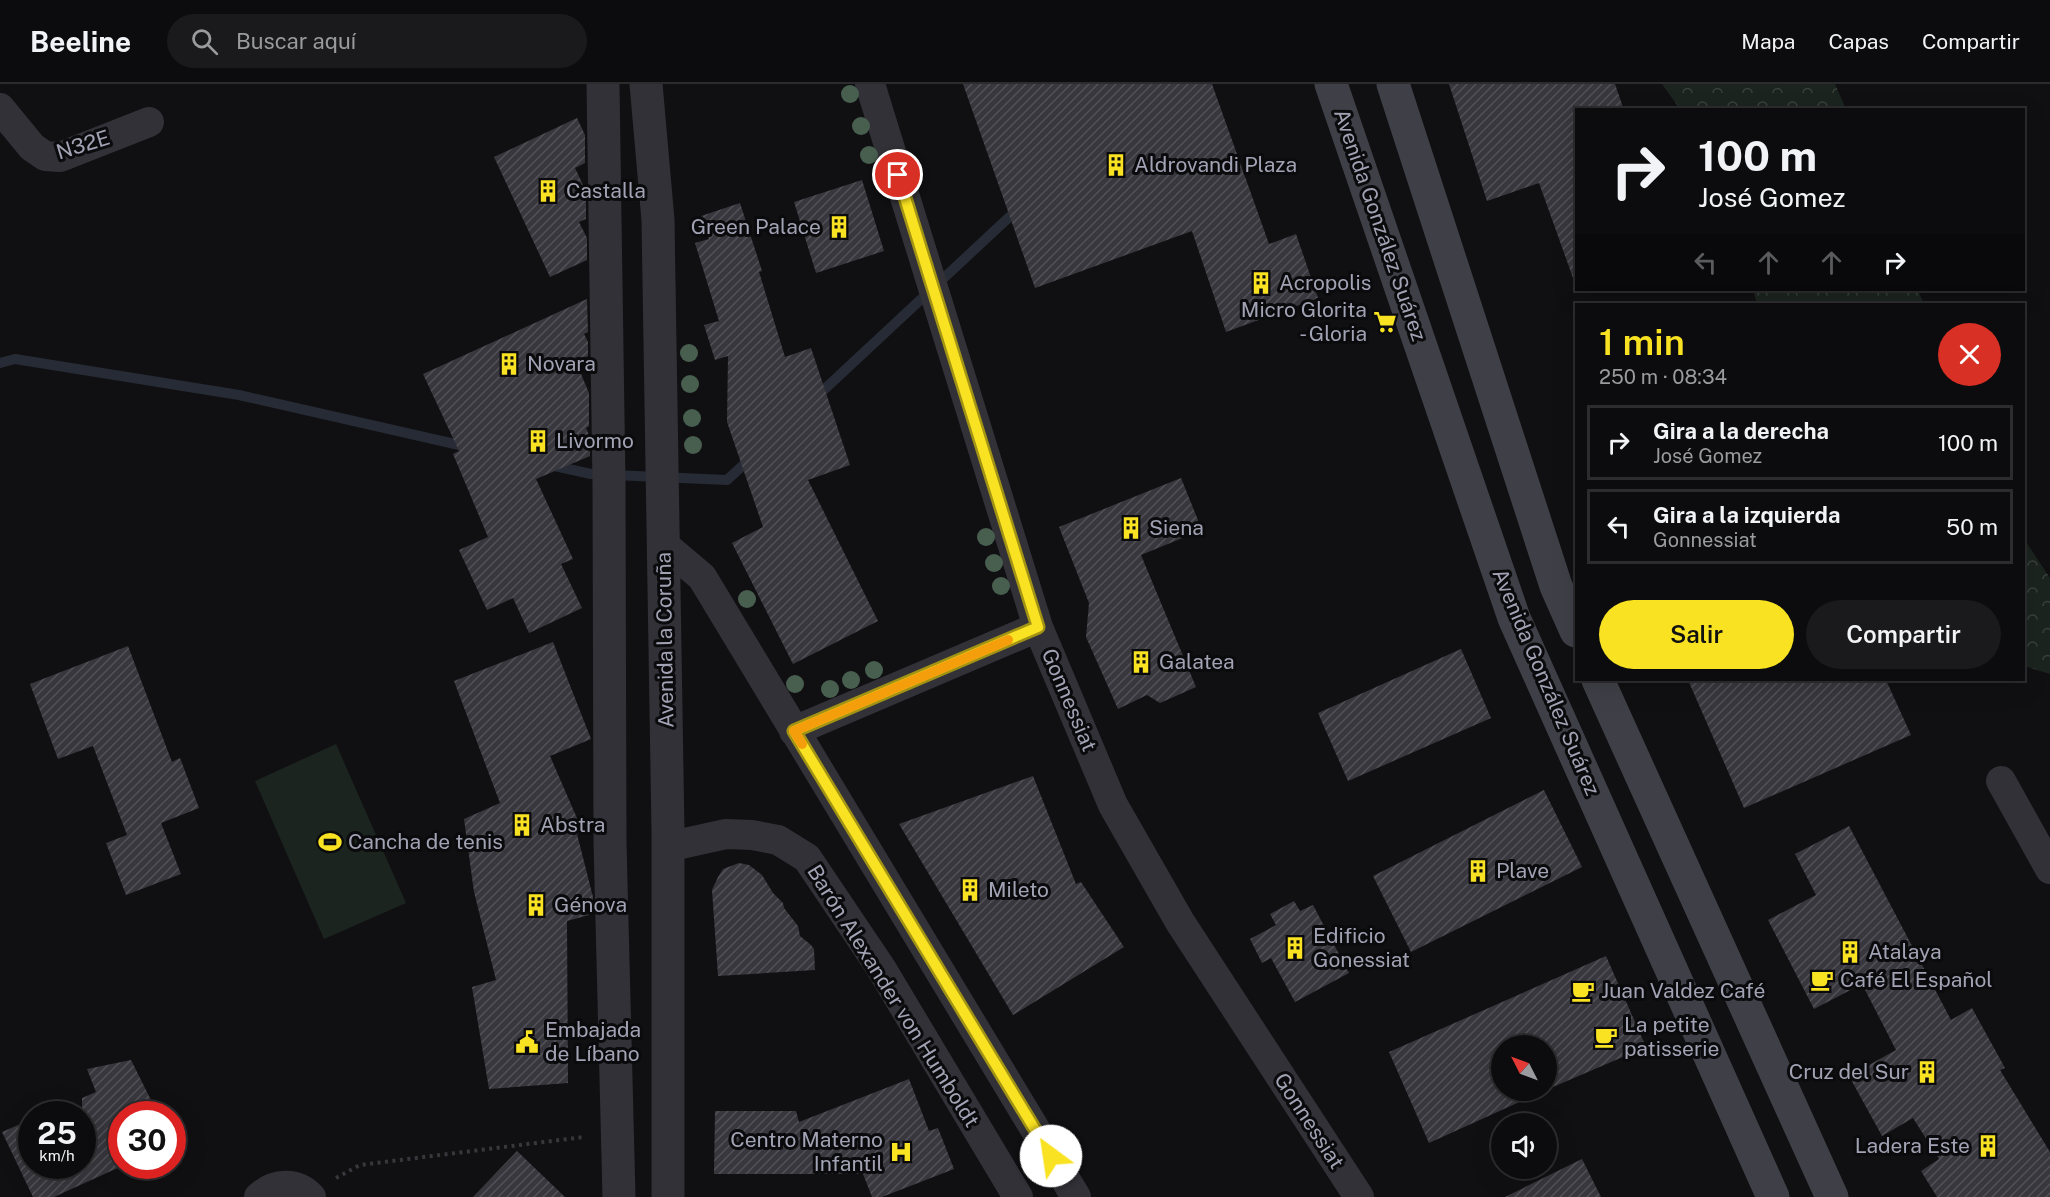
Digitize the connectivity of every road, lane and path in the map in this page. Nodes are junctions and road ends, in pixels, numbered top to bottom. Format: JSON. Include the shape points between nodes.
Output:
{"nodes":[{"id":1,"x":603,"y":84,"type":"edge"},
{"id":2,"x":646,"y":84,"type":"edge"},
{"id":3,"x":870,"y":84,"type":"edge"},
{"id":4,"x":1331,"y":84,"type":"edge"},
{"id":5,"x":1393,"y":84,"type":"edge"},
{"id":6,"x":0,"y":108,"type":"edge"},
{"id":7,"x":149,"y":123,"type":"dead end"},
{"id":8,"x":664,"y":545,"type":"junction"},
{"id":9,"x":1038,"y":627,"type":"junction"},
{"id":10,"x":1575,"y":629,"type":"edge"},
{"id":11,"x":1598,"y":681,"type":"edge"},
{"id":12,"x":794,"y":731,"type":"junction"},
{"id":13,"x":2001,"y":781,"type":"dead end"},
{"id":14,"x":668,"y":847,"type":"junction"},
{"id":15,"x":2050,"y":869,"type":"edge"},
{"id":16,"x":571,"y":1139,"type":"dead end"},
{"id":17,"x":360,"y":1165,"type":"dead end"},
{"id":18,"x":259,"y":1197,"type":"edge"},
{"id":19,"x":311,"y":1197,"type":"edge"},
{"id":20,"x":619,"y":1197,"type":"edge"},
{"id":21,"x":668,"y":1197,"type":"edge"},
{"id":22,"x":1018,"y":1197,"type":"edge"},
{"id":23,"x":1076,"y":1197,"type":"edge"},
{"id":24,"x":1359,"y":1197,"type":"edge"},
{"id":25,"x":1773,"y":1197,"type":"edge"},
{"id":26,"x":1832,"y":1197,"type":"edge"}],
"edges":[{"from":1,"to":20,"type":"street","via":[[610,842]]},
{"from":2,"to":8,"type":"street","name":"Avenida la Coruña","via":[[658,220]]},
{"from":3,"to":9,"type":"street","name":"Gonnessiat"},
{"from":4,"to":25,"type":"main road","name":"Avenida González Suárez","via":[[1514,618]]},
{"from":5,"to":10,"type":"main road","via":[[1556,586]]},
{"from":6,"to":7,"type":"street","name":"N32E","via":[[32,147],[45,156],[60,158]]},
{"from":8,"to":12,"type":"street","via":[[702,577]]},
{"from":8,"to":14,"type":"street","name":"Avenida la Coruña"},
{"from":9,"to":12,"type":"street"},
{"from":9,"to":24,"type":"street","name":"Gonnessiat","via":[[1113,805],[1180,922]]},
{"from":11,"to":26,"type":"main road"},
{"from":12,"to":23,"type":"street"},
{"from":13,"to":15,"type":"street"},
{"from":14,"to":21,"type":"street","name":"Avenida la Coruña"},
{"from":14,"to":22,"type":"street","name":"Barón Alexander von Humboldt","via":[[726,834],[752,835],[778,840],[807,858],[881,968]]},
{"from":16,"to":17,"type":"path"},
{"from":18,"to":19,"type":"street","via":[[265,1191],[287,1185]]}]}
